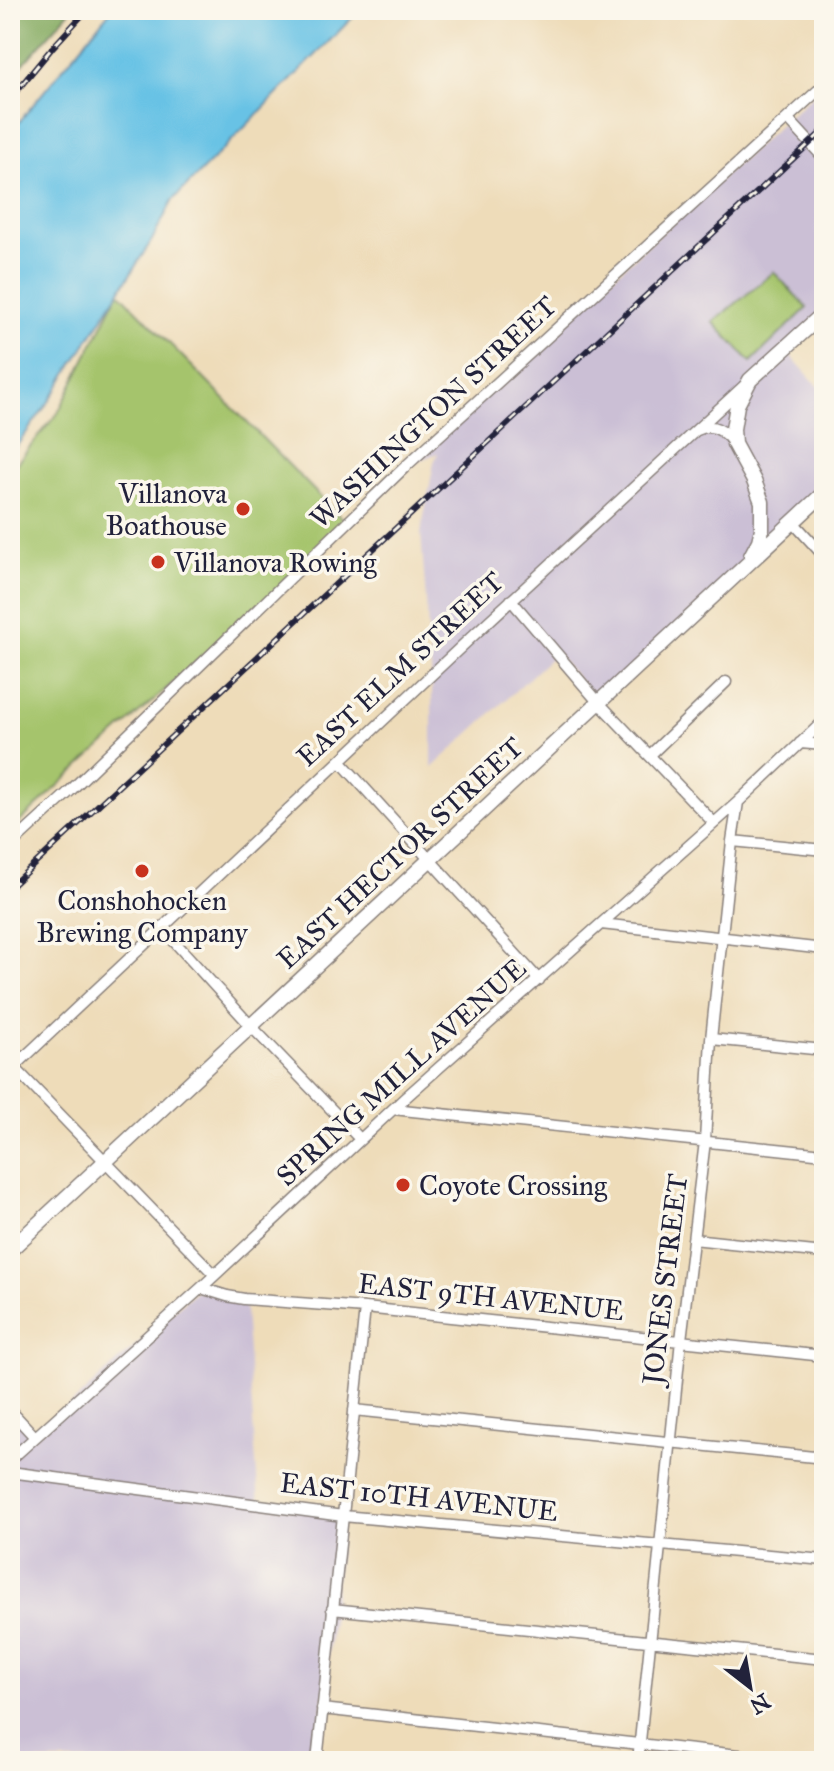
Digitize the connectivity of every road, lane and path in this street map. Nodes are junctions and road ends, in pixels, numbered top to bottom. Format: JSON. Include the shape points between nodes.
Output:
{"nodes":[{"id":1,"x":824,"y":85,"type":"edge"},
{"id":2,"x":788,"y":119,"type":"junction"},
{"id":3,"x":824,"y":158,"type":"edge"},
{"id":4,"x":824,"y":313,"type":"edge"},
{"id":5,"x":750,"y":380,"type":"junction"},
{"id":6,"x":689,"y":436,"type":"junction"},
{"id":7,"x":734,"y":444,"type":"junction"},
{"id":8,"x":824,"y":493,"type":"edge"},
{"id":9,"x":762,"y":502,"type":"junction"},
{"id":10,"x":793,"y":522,"type":"junction"},
{"id":11,"x":824,"y":556,"type":"edge"},
{"id":12,"x":731,"y":581,"type":"junction"},
{"id":13,"x":511,"y":600,"type":"junction"},
{"id":14,"x":726,"y":682,"type":"dead end"},
{"id":15,"x":599,"y":703,"type":"junction"},
{"id":16,"x":824,"y":721,"type":"edge"},
{"id":17,"x":800,"y":743,"type":"junction"},
{"id":18,"x":824,"y":745,"type":"edge"},
{"id":19,"x":650,"y":755,"type":"junction"},
{"id":20,"x":340,"y":761,"type":"junction"},
{"id":21,"x":738,"y":802,"type":"junction"},
{"id":22,"x":714,"y":823,"type":"junction"},
{"id":23,"x":732,"y":841,"type":"junction"},
{"id":24,"x":10,"y":846,"type":"edge"},
{"id":25,"x":824,"y":850,"type":"edge"},
{"id":26,"x":429,"y":861,"type":"junction"},
{"id":27,"x":601,"y":924,"type":"junction"},
{"id":28,"x":162,"y":928,"type":"junction"},
{"id":29,"x":723,"y":937,"type":"junction"},
{"id":30,"x":824,"y":949,"type":"edge"},
{"id":31,"x":539,"y":980,"type":"junction"},
{"id":32,"x":251,"y":1026,"type":"junction"},
{"id":33,"x":711,"y":1039,"type":"junction"},
{"id":34,"x":824,"y":1050,"type":"edge"},
{"id":35,"x":393,"y":1109,"type":"junction"},
{"id":36,"x":360,"y":1139,"type":"junction"},
{"id":37,"x":705,"y":1141,"type":"junction"},
{"id":38,"x":824,"y":1154,"type":"edge"},
{"id":39,"x":106,"y":1160,"type":"junction"},
{"id":40,"x":693,"y":1239,"type":"junction"},
{"id":41,"x":10,"y":1250,"type":"edge"},
{"id":42,"x":824,"y":1253,"type":"edge"},
{"id":43,"x":214,"y":1274,"type":"junction"},
{"id":44,"x":201,"y":1288,"type":"junction"},
{"id":45,"x":365,"y":1308,"type":"junction"},
{"id":46,"x":681,"y":1340,"type":"junction"},
{"id":47,"x":824,"y":1356,"type":"edge"},
{"id":48,"x":10,"y":1410,"type":"edge"},
{"id":49,"x":354,"y":1410,"type":"junction"},
{"id":50,"x":35,"y":1437,"type":"junction"},
{"id":51,"x":671,"y":1442,"type":"junction"},
{"id":52,"x":824,"y":1458,"type":"edge"},
{"id":53,"x":10,"y":1460,"type":"edge"},
{"id":54,"x":10,"y":1472,"type":"edge"},
{"id":55,"x":343,"y":1516,"type":"junction"},
{"id":56,"x":661,"y":1544,"type":"junction"},
{"id":57,"x":824,"y":1560,"type":"edge"},
{"id":58,"x":332,"y":1609,"type":"junction"},
{"id":59,"x":651,"y":1643,"type":"junction"},
{"id":60,"x":824,"y":1659,"type":"edge"},
{"id":61,"x":322,"y":1709,"type":"junction"},
{"id":62,"x":640,"y":1745,"type":"junction"},
{"id":63,"x":317,"y":1761,"type":"edge"},
{"id":64,"x":638,"y":1761,"type":"edge"},
{"id":65,"x":794,"y":1761,"type":"edge"}],
"edges":[{"from":1,"to":2,"type":"street","name":"WASHINGTON STREET"},
{"from":2,"to":3,"type":"street"},
{"from":2,"to":24,"type":"street","name":"WASHINGTON STREET","via":[[406,466]]},
{"from":4,"to":5,"type":"main road","name":"EAST ELM STREET"},
{"from":5,"to":6,"type":"street","name":"EAST ELM STREET"},
{"from":5,"to":7,"type":"main road","via":[[734,417]]},
{"from":6,"to":7,"type":"street","via":[[711,426]]},
{"from":6,"to":13,"type":"street","name":"EAST ELM STREET"},
{"from":7,"to":9,"type":"main road"},
{"from":8,"to":10,"type":"main road","name":"EAST HECTOR STREET"},
{"from":9,"to":10,"type":"main road","via":[[774,517]]},
{"from":9,"to":12,"type":"main road","via":[[759,541]]},
{"from":10,"to":11,"type":"street"},
{"from":10,"to":12,"type":"main road","name":"EAST HECTOR STREET"},
{"from":12,"to":15,"type":"main road","name":"EAST HECTOR STREET"},
{"from":13,"to":15,"type":"street"},
{"from":13,"to":20,"type":"street","name":"EAST ELM STREET"},
{"from":14,"to":19,"type":"street"},
{"from":15,"to":19,"type":"street"},
{"from":15,"to":26,"type":"main road","name":"EAST HECTOR STREET"},
{"from":16,"to":17,"type":"street","name":"SPRING MILL AVENUE"},
{"from":17,"to":18,"type":"street"},
{"from":17,"to":21,"type":"street","name":"SPRING MILL AVENUE"},
{"from":19,"to":22,"type":"street"},
{"from":20,"to":26,"type":"street"},
{"from":20,"to":28,"type":"street","name":"EAST ELM STREET"},
{"from":21,"to":22,"type":"street","name":"SPRING MILL AVENUE"},
{"from":21,"to":23,"type":"street","name":"JONES STREET"},
{"from":22,"to":27,"type":"street","name":"SPRING MILL AVENUE"},
{"from":23,"to":25,"type":"street"},
{"from":23,"to":29,"type":"street","name":"JONES STREET"},
{"from":26,"to":31,"type":"street"},
{"from":26,"to":32,"type":"main road","name":"EAST HECTOR STREET"},
{"from":27,"to":29,"type":"street"},
{"from":27,"to":31,"type":"street","name":"SPRING MILL AVENUE"},
{"from":28,"to":32,"type":"street"},
{"from":28,"to":39,"type":"street","name":"EAST ELM STREET","via":[[14,1067]]},
{"from":29,"to":30,"type":"street"},
{"from":29,"to":33,"type":"street","name":"JONES STREET"},
{"from":31,"to":35,"type":"street","name":"SPRING MILL AVENUE"},
{"from":32,"to":36,"type":"street"},
{"from":32,"to":39,"type":"main road","name":"EAST HECTOR STREET"},
{"from":33,"to":34,"type":"street"},
{"from":33,"to":37,"type":"street","name":"JONES STREET"},
{"from":35,"to":36,"type":"street","name":"SPRING MILL AVENUE"},
{"from":35,"to":37,"type":"street"},
{"from":36,"to":43,"type":"street","name":"SPRING MILL AVENUE"},
{"from":37,"to":38,"type":"street"},
{"from":37,"to":40,"type":"street","name":"JONES STREET"},
{"from":39,"to":41,"type":"main road","name":"EAST HECTOR STREET"},
{"from":39,"to":43,"type":"street"},
{"from":40,"to":42,"type":"street"},
{"from":40,"to":46,"type":"street","name":"JONES STREET"},
{"from":43,"to":44,"type":"street","name":"SPRING MILL AVENUE"},
{"from":44,"to":45,"type":"street","name":"EAST 9TH AVENUE","via":[[244,1299]]},
{"from":44,"to":50,"type":"street","name":"SPRING MILL AVENUE"},
{"from":45,"to":46,"type":"street","name":"EAST 9TH AVENUE"},
{"from":45,"to":49,"type":"street"},
{"from":46,"to":47,"type":"street","name":"EAST 9TH AVENUE"},
{"from":46,"to":51,"type":"street","name":"JONES STREET"},
{"from":48,"to":50,"type":"street"},
{"from":49,"to":51,"type":"street"},
{"from":49,"to":55,"type":"street"},
{"from":50,"to":53,"type":"street","name":"SPRING MILL AVENUE"},
{"from":51,"to":52,"type":"street"},
{"from":51,"to":56,"type":"street","name":"JONES STREET"},
{"from":54,"to":55,"type":"street","name":"EAST 10TH AVENUE"},
{"from":55,"to":56,"type":"street","name":"EAST 10TH AVENUE"},
{"from":55,"to":58,"type":"street"},
{"from":56,"to":57,"type":"street","name":"EAST 10TH AVENUE"},
{"from":56,"to":59,"type":"street","name":"JONES STREET"},
{"from":58,"to":59,"type":"street"},
{"from":58,"to":61,"type":"street"},
{"from":59,"to":60,"type":"street"},
{"from":59,"to":62,"type":"street","name":"JONES STREET"},
{"from":61,"to":62,"type":"street"},
{"from":61,"to":63,"type":"street"},
{"from":62,"to":64,"type":"street","name":"JONES STREET"},
{"from":62,"to":65,"type":"street"}]}
